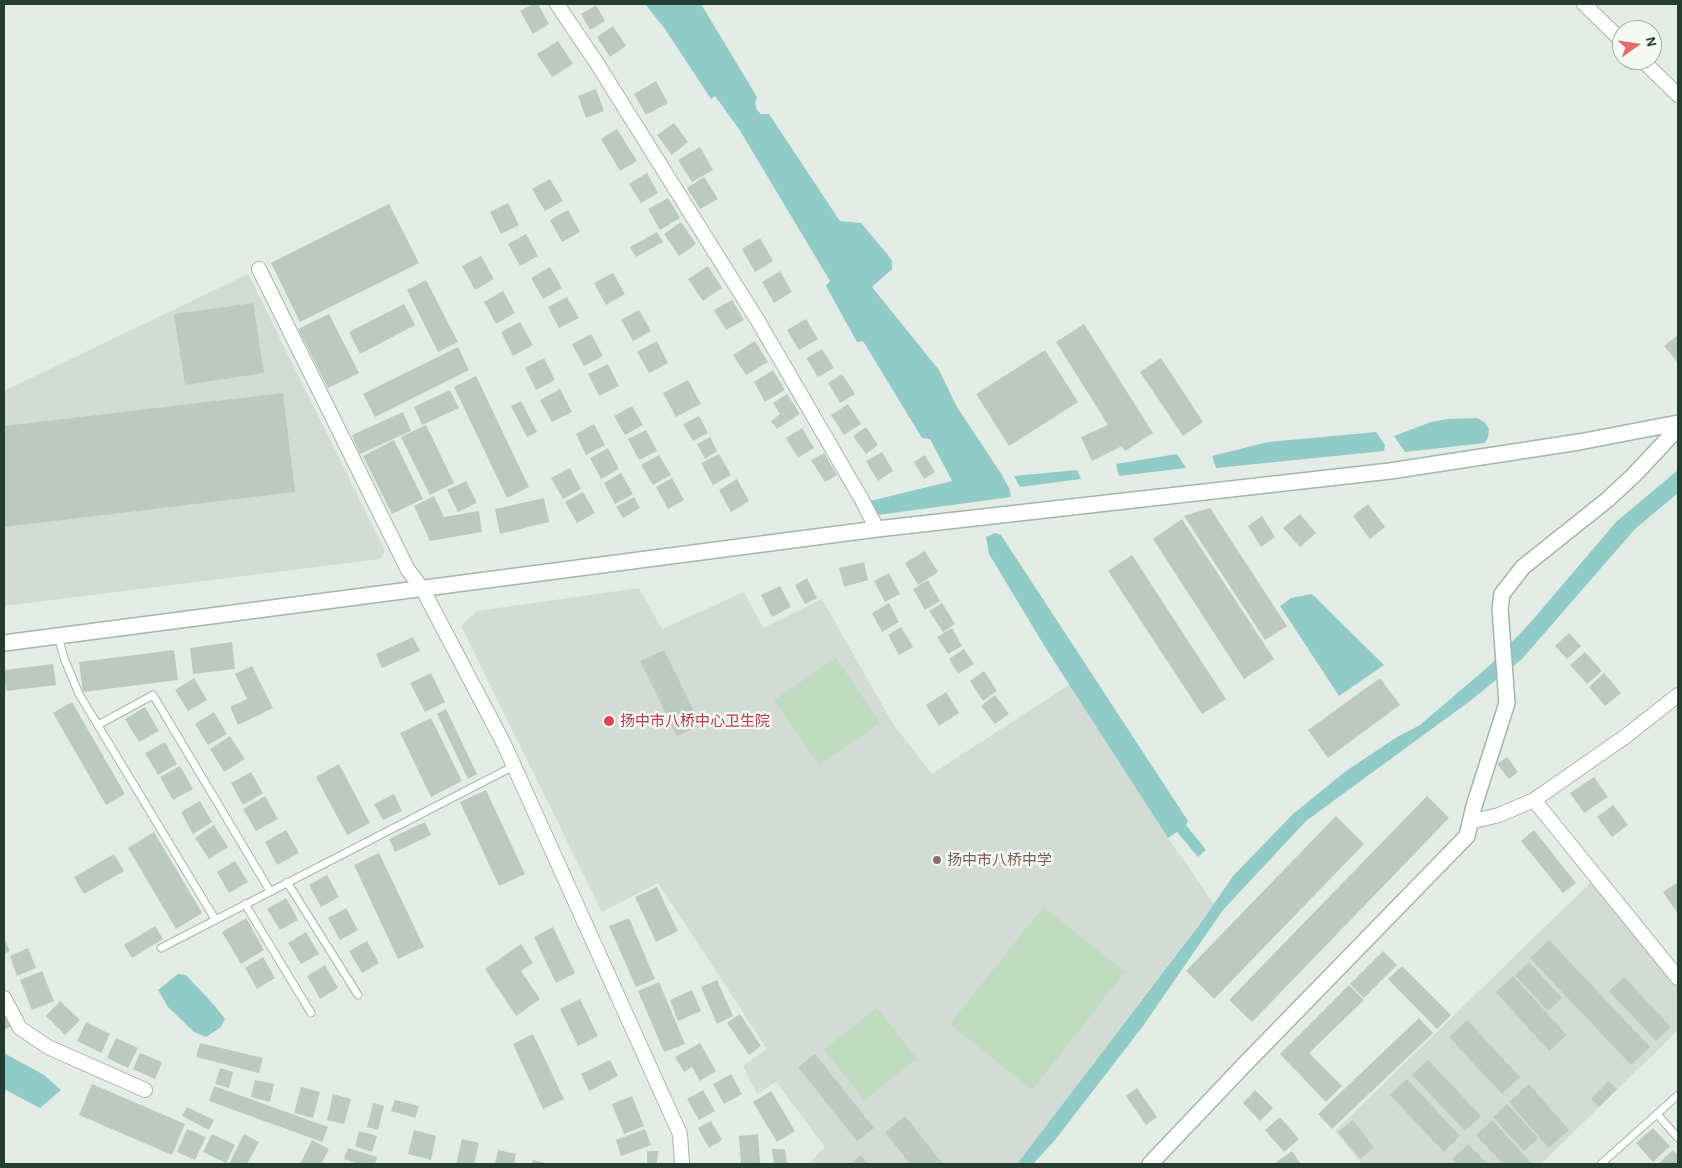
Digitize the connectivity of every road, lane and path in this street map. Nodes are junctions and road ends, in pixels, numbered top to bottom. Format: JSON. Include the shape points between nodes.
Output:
{"nodes":[{"id":1,"x":556,"y":4,"type":"edge"},
{"id":2,"x":1584,"y":4,"type":"edge"},
{"id":3,"x":1612,"y":31,"type":"edge"},
{"id":4,"x":1652,"y":70,"type":"edge"},
{"id":5,"x":1678,"y":95,"type":"edge"},
{"id":6,"x":259,"y":269,"type":"dead end"},
{"id":7,"x":1678,"y":424,"type":"edge"},
{"id":8,"x":1678,"y":428,"type":"edge"},
{"id":9,"x":877,"y":530,"type":"junction"},
{"id":10,"x":422,"y":588,"type":"junction"},
{"id":11,"x":58,"y":636,"type":"junction"},
{"id":12,"x":4,"y":643,"type":"edge"},
{"id":13,"x":1678,"y":695,"type":"edge"},
{"id":14,"x":98,"y":725,"type":"junction"},
{"id":15,"x":514,"y":766,"type":"junction"},
{"id":16,"x":1534,"y":800,"type":"junction"},
{"id":17,"x":1470,"y":822,"type":"junction"},
{"id":18,"x":287,"y":882,"type":"junction"},
{"id":19,"x":270,"y":891,"type":"junction"},
{"id":20,"x":245,"y":904,"type":"junction"},
{"id":21,"x":215,"y":919,"type":"junction"},
{"id":22,"x":161,"y":948,"type":"dead end"},
{"id":23,"x":1678,"y":978,"type":"edge"},
{"id":24,"x":358,"y":995,"type":"dead end"},
{"id":25,"x":4,"y":998,"type":"edge"},
{"id":26,"x":310,"y":1013,"type":"dead end"},
{"id":27,"x":145,"y":1090,"type":"dead end"},
{"id":28,"x":1678,"y":1094,"type":"edge"},
{"id":29,"x":1657,"y":1114,"type":"junction"},
{"id":30,"x":1678,"y":1138,"type":"edge"},
{"id":31,"x":682,"y":1164,"type":"edge"},
{"id":32,"x":1150,"y":1164,"type":"edge"},
{"id":33,"x":1602,"y":1164,"type":"edge"}],
"edges":[{"from":1,"to":9,"type":"street","via":[[596,62],[758,321]]},
{"from":2,"to":3,"type":"street"},
{"from":4,"to":5,"type":"street"},
{"from":6,"to":10,"type":"street","via":[[408,570]]},
{"from":7,"to":9,"type":"street","via":[[1390,471]]},
{"from":8,"to":17,"type":"street","via":[[1607,500],[1523,567],[1502,594],[1500,609],[1507,703]]},
{"from":9,"to":10,"type":"street"},
{"from":10,"to":11,"type":"street"},
{"from":10,"to":15,"type":"street"},
{"from":11,"to":12,"type":"street"},
{"from":11,"to":14,"type":"lane","via":[[80,694]]},
{"from":13,"to":16,"type":"street"},
{"from":14,"to":19,"type":"lane","via":[[153,695]]},
{"from":14,"to":21,"type":"lane"},
{"from":15,"to":18,"type":"lane"},
{"from":15,"to":31,"type":"street","via":[[680,1134]]},
{"from":16,"to":17,"type":"street","via":[[1499,815]]},
{"from":16,"to":23,"type":"street"},
{"from":17,"to":32,"type":"street","via":[[1467,836]]},
{"from":18,"to":19,"type":"lane"},
{"from":18,"to":24,"type":"lane"},
{"from":19,"to":20,"type":"lane"},
{"from":20,"to":21,"type":"lane"},
{"from":20,"to":26,"type":"lane"},
{"from":21,"to":22,"type":"lane"},
{"from":25,"to":27,"type":"street","via":[[20,1028],[48,1047]]},
{"from":28,"to":29,"type":"lane"},
{"from":29,"to":30,"type":"lane"},
{"from":29,"to":33,"type":"lane"}]}
